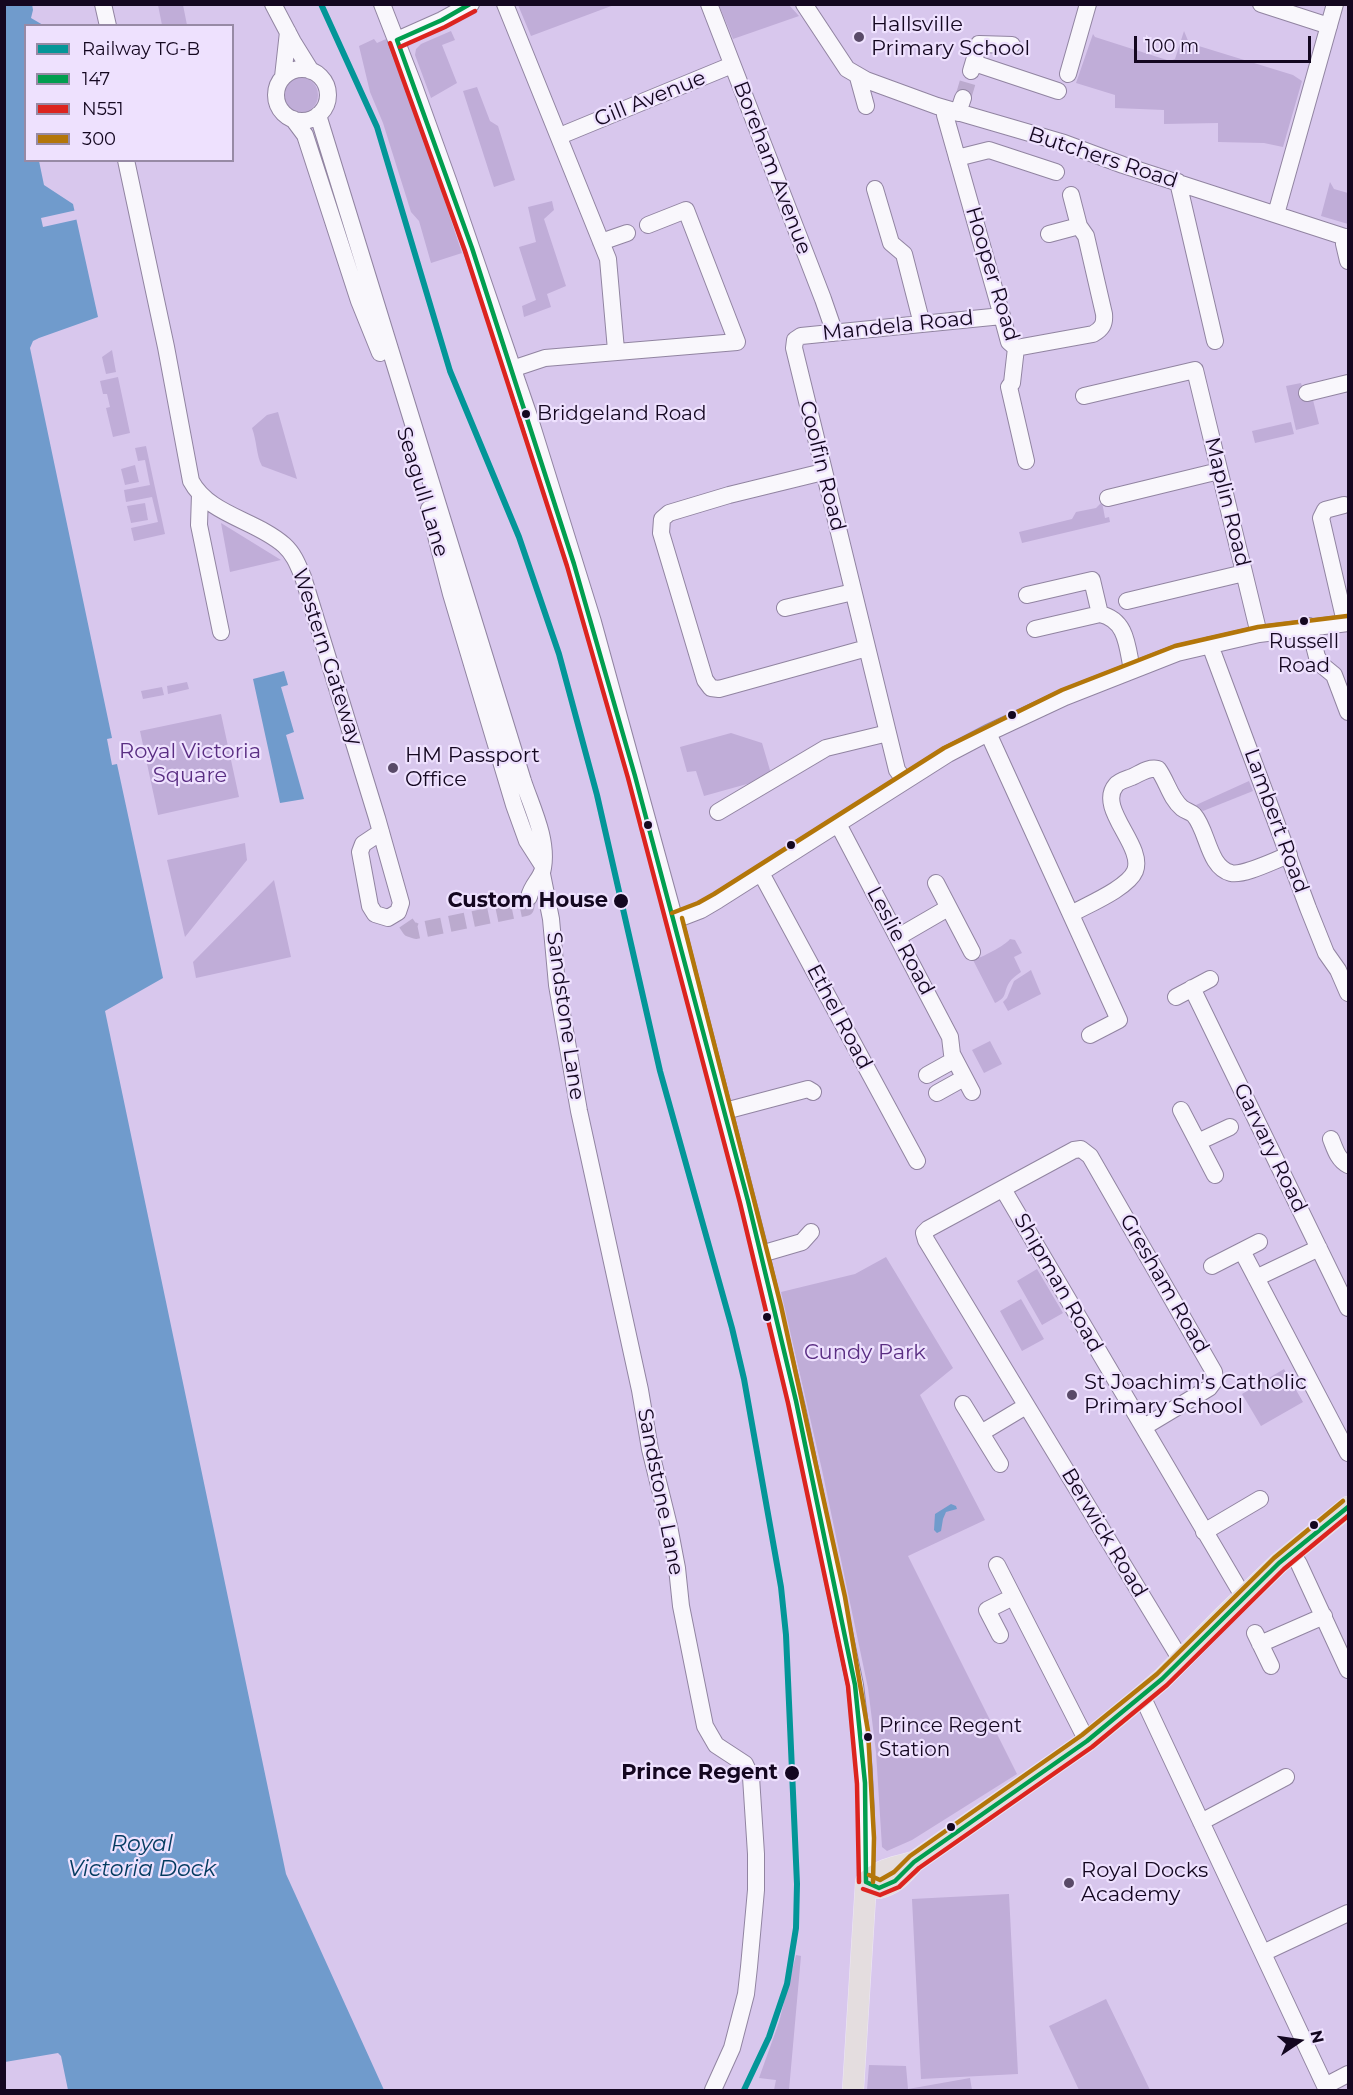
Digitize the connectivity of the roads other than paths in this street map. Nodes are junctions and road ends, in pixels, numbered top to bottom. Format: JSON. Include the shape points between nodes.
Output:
{"nodes":[{"id":1,"x":103,"y":4,"type":"edge"},
{"id":2,"x":273,"y":4,"type":"edge"},
{"id":3,"x":382,"y":4,"type":"edge"},
{"id":4,"x":505,"y":4,"type":"edge"},
{"id":5,"x":709,"y":4,"type":"edge"},
{"id":6,"x":804,"y":4,"type":"edge"},
{"id":7,"x":1088,"y":4,"type":"edge"},
{"id":8,"x":1261,"y":4,"type":"edge"},
{"id":9,"x":1335,"y":4,"type":"edge"},
{"id":10,"x":470,"y":5,"type":"edge"},
{"id":11,"x":108,"y":24,"type":"edge"},
{"id":12,"x":1329,"y":26,"type":"junction"},
{"id":13,"x":288,"y":32,"type":"junction"},
{"id":14,"x":397,"y":40,"type":"junction"},
{"id":15,"x":1012,"y":45,"type":"dead end"},
{"id":16,"x":732,"y":65,"type":"junction"},
{"id":17,"x":311,"y":71,"type":"junction"},
{"id":18,"x":1068,"y":74,"type":"dead end"},
{"id":19,"x":283,"y":77,"type":"junction"},
{"id":20,"x":858,"y":77,"type":"junction"},
{"id":21,"x":1058,"y":91,"type":"dead end"},
{"id":22,"x":866,"y":106,"type":"dead end"},
{"id":23,"x":956,"y":106,"type":"junction"},
{"id":24,"x":318,"y":115,"type":"junction"},
{"id":25,"x":292,"y":119,"type":"junction"},
{"id":26,"x":567,"y":133,"type":"dead end"},
{"id":27,"x":957,"y":158,"type":"junction"},
{"id":28,"x":126,"y":162,"type":"edge"},
{"id":29,"x":1056,"y":172,"type":"dead end"},
{"id":30,"x":1178,"y":182,"type":"junction"},
{"id":31,"x":875,"y":189,"type":"dead end"},
{"id":32,"x":1071,"y":195,"type":"dead end"},
{"id":33,"x":1276,"y":214,"type":"junction"},
{"id":34,"x":648,"y":225,"type":"dead end"},
{"id":35,"x":1079,"y":226,"type":"junction"},
{"id":36,"x":627,"y":233,"type":"dead end"},
{"id":37,"x":1049,"y":234,"type":"dead end"},
{"id":38,"x":1347,"y":237,"type":"edge"},
{"id":39,"x":601,"y":242,"type":"junction"},
{"id":40,"x":1348,"y":261,"type":"edge"},
{"id":41,"x":1002,"y":316,"type":"junction"},
{"id":42,"x":922,"y":324,"type":"junction"},
{"id":43,"x":833,"y":333,"type":"junction"},
{"id":44,"x":795,"y":340,"type":"joint"},
{"id":45,"x":1215,"y":341,"type":"dead end"},
{"id":46,"x":1016,"y":348,"type":"junction"},
{"id":47,"x":616,"y":350,"type":"junction"},
{"id":48,"x":512,"y":369,"type":"junction"},
{"id":49,"x":1348,"y":383,"type":"edge"},
{"id":50,"x":1307,"y":393,"type":"dead end"},
{"id":51,"x":1084,"y":396,"type":"dead end"},
{"id":52,"x":1026,"y":460,"type":"dead end"},
{"id":53,"x":1219,"y":471,"type":"junction"},
{"id":54,"x":823,"y":472,"type":"junction"},
{"id":55,"x":200,"y":494,"type":"junction"},
{"id":56,"x":1108,"y":498,"type":"dead end"},
{"id":57,"x":1344,"y":505,"type":"dead end"},
{"id":58,"x":1244,"y":573,"type":"junction"},
{"id":59,"x":853,"y":592,"type":"junction"},
{"id":60,"x":1027,"y":595,"type":"dead end"},
{"id":61,"x":1127,"y":601,"type":"dead end"},
{"id":62,"x":785,"y":608,"type":"dead end"},
{"id":63,"x":1100,"y":614,"type":"junction"},
{"id":64,"x":1347,"y":622,"type":"edge"},
{"id":65,"x":1309,"y":626,"type":"junction"},
{"id":66,"x":1035,"y":629,"type":"dead end"},
{"id":67,"x":221,"y":632,"type":"dead end"},
{"id":68,"x":1259,"y":634,"type":"junction"},
{"id":69,"x":1210,"y":645,"type":"junction"},
{"id":70,"x":867,"y":648,"type":"junction"},
{"id":71,"x":1132,"y":670,"type":"junction"},
{"id":72,"x":1347,"y":705,"type":"edge"},
{"id":73,"x":888,"y":733,"type":"junction"},
{"id":74,"x":988,"y":733,"type":"junction"},
{"id":75,"x":905,"y":782,"type":"junction"},
{"id":76,"x":718,"y":812,"type":"dead end"},
{"id":77,"x":838,"y":824,"type":"junction"},
{"id":78,"x":381,"y":832,"type":"junction"},
{"id":79,"x":1289,"y":855,"type":"junction"},
{"id":80,"x":543,"y":870,"type":"junction"},
{"id":81,"x":761,"y":873,"type":"junction"},
{"id":82,"x":936,"y":883,"type":"dead end"},
{"id":83,"x":529,"y":897,"type":"tunnel mouth"},
{"id":84,"x":401,"y":903,"type":"junction"},
{"id":85,"x":948,"y":908,"type":"junction"},
{"id":86,"x":1071,"y":914,"type":"junction"},
{"id":87,"x":675,"y":920,"type":"junction"},
{"id":88,"x":406,"y":923,"type":"dead end"},
{"id":89,"x":898,"y":937,"type":"junction"},
{"id":90,"x":972,"y":952,"type":"dead end"},
{"id":91,"x":1210,"y":979,"type":"dead end"},
{"id":92,"x":1192,"y":988,"type":"junction"},
{"id":93,"x":1348,"y":993,"type":"edge"},
{"id":94,"x":1176,"y":997,"type":"dead end"},
{"id":95,"x":1090,"y":1035,"type":"dead end"},
{"id":96,"x":954,"y":1060,"type":"junction"},
{"id":97,"x":927,"y":1075,"type":"dead end"},
{"id":98,"x":813,"y":1092,"type":"dead end"},
{"id":99,"x":937,"y":1093,"type":"dead end"},
{"id":100,"x":1181,"y":1110,"type":"dead end"},
{"id":101,"x":725,"y":1111,"type":"junction"},
{"id":102,"x":1242,"y":1121,"type":"junction"},
{"id":103,"x":1331,"y":1139,"type":"dead end"},
{"id":104,"x":1198,"y":1142,"type":"junction"},
{"id":105,"x":916,"y":1161,"type":"dead end"},
{"id":106,"x":1348,"y":1165,"type":"edge"},
{"id":107,"x":1215,"y":1175,"type":"dead end"},
{"id":108,"x":1003,"y":1189,"type":"junction"},
{"id":109,"x":811,"y":1233,"type":"dead end"},
{"id":110,"x":1259,"y":1242,"type":"dead end"},
{"id":111,"x":1319,"y":1248,"type":"junction"},
{"id":112,"x":1242,"y":1251,"type":"junction"},
{"id":113,"x":761,"y":1254,"type":"junction"},
{"id":114,"x":1212,"y":1266,"type":"dead end"},
{"id":115,"x":1256,"y":1278,"type":"junction"},
{"id":116,"x":1348,"y":1308,"type":"edge"},
{"id":117,"x":963,"y":1404,"type":"dead end"},
{"id":118,"x":1026,"y":1406,"type":"junction"},
{"id":119,"x":1144,"y":1427,"type":"junction"},
{"id":120,"x":981,"y":1433,"type":"junction"},
{"id":121,"x":1348,"y":1453,"type":"edge"},
{"id":122,"x":1000,"y":1464,"type":"dead end"},
{"id":123,"x":1260,"y":1499,"type":"dead end"},
{"id":124,"x":1348,"y":1507,"type":"edge"},
{"id":125,"x":1204,"y":1532,"type":"junction"},
{"id":126,"x":1292,"y":1552,"type":"junction"},
{"id":127,"x":997,"y":1565,"type":"dead end"},
{"id":128,"x":1243,"y":1596,"type":"junction"},
{"id":129,"x":1013,"y":1597,"type":"junction"},
{"id":130,"x":1324,"y":1616,"type":"junction"},
{"id":131,"x":1000,"y":1635,"type":"dead end"},
{"id":132,"x":1181,"y":1660,"type":"junction"},
{"id":133,"x":1271,"y":1666,"type":"dead end"},
{"id":134,"x":1348,"y":1670,"type":"edge"},
{"id":135,"x":1142,"y":1696,"type":"junction"},
{"id":136,"x":1087,"y":1742,"type":"junction"},
{"id":137,"x":1286,"y":1777,"type":"dead end"},
{"id":138,"x":1201,"y":1822,"type":"junction"},
{"id":139,"x":866,"y":1882,"type":"junction"},
{"id":140,"x":1348,"y":1916,"type":"edge"},
{"id":141,"x":1263,"y":1953,"type":"junction"},
{"id":142,"x":1348,"y":2074,"type":"edge"},
{"id":143,"x":1326,"y":2088,"type":"edge"},
{"id":144,"x":713,"y":2091,"type":"edge"},
{"id":145,"x":854,"y":2091,"type":"edge"}],
"edges":[{"from":1,"to":11,"type":"street"},
{"from":2,"to":13,"type":"street"},
{"from":3,"to":14,"type":"street"},
{"from":4,"to":39,"type":"street"},
{"from":5,"to":16,"type":"street","name":"Boreham Avenue"},
{"from":6,"to":20,"type":"street","name":"Butchers Road","via":[[847,69]]},
{"from":7,"to":18,"type":"street"},
{"from":8,"to":12,"type":"street"},
{"from":9,"to":12,"type":"street"},
{"from":10,"to":14,"type":"street"},
{"from":12,"to":33,"type":"street"},
{"from":13,"to":17,"type":"street"},
{"from":13,"to":19,"type":"street","name":"Seagull Lane"},
{"from":14,"to":48,"type":"street"},
{"from":15,"to":21,"type":"street","via":[[979,44],[973,67]]},
{"from":16,"to":26,"type":"street","name":"Gill Avenue"},
{"from":16,"to":43,"type":"street","name":"Boreham Avenue"},
{"from":17,"to":19,"type":"street","via":[[295,70]]},
{"from":17,"to":24,"type":"street","via":[[322,79],[327,94]]},
{"from":19,"to":25,"type":"street","name":"Seagull Lane","via":[[276,101],[279,109]]},
{"from":20,"to":22,"type":"street","name":"Butchers Road"},
{"from":20,"to":23,"type":"street","name":"Butchers Road"},
{"from":23,"to":27,"type":"street","name":"Hooper Road","via":[[945,115]]},
{"from":23,"to":30,"type":"street","name":"Butchers Road"},
{"from":24,"to":25,"type":"street","via":[[310,120]]},
{"from":24,"to":80,"type":"street","name":"Seagull Lane","via":[[542,833]]},
{"from":25,"to":80,"type":"street","name":"Seagull Lane","via":[[305,135],[388,376],[514,805],[527,842]]},
{"from":27,"to":29,"type":"street","via":[[989,150]]},
{"from":27,"to":41,"type":"street","name":"Hooper Road"},
{"from":28,"to":55,"type":"street","via":[[191,480]]},
{"from":30,"to":33,"type":"street","name":"Butchers Road"},
{"from":30,"to":45,"type":"street","via":[[1204,326]]},
{"from":31,"to":42,"type":"street","via":[[891,243],[904,254]]},
{"from":32,"to":35,"type":"street"},
{"from":33,"to":38,"type":"street","name":"Butchers Road"},
{"from":34,"to":47,"type":"street","via":[[686,210],[737,342]]},
{"from":35,"to":37,"type":"street"},
{"from":35,"to":46,"type":"street","via":[[1086,236],[1105,322],[1093,333]]},
{"from":36,"to":39,"type":"street"},
{"from":38,"to":40,"type":"street","via":[[1344,243]]},
{"from":39,"to":47,"type":"street","via":[[608,259]]},
{"from":41,"to":42,"type":"street","name":"Mandela Road"},
{"from":41,"to":46,"type":"street","name":"Hooper Road","via":[[1009,342]]},
{"from":42,"to":43,"type":"street","name":"Mandela Road"},
{"from":43,"to":44,"type":"street","name":"Mandela Road"},
{"from":44,"to":54,"type":"street","name":"Coolfin Road"},
{"from":46,"to":52,"type":"street","name":"Hooper Road","via":[[1009,387]]},
{"from":47,"to":48,"type":"street","via":[[545,358]]},
{"from":48,"to":87,"type":"street","via":[[592,622]]},
{"from":49,"to":50,"type":"street"},
{"from":51,"to":53,"type":"street","name":"Maplin Road","via":[[1195,370]]},
{"from":53,"to":56,"type":"street"},
{"from":53,"to":58,"type":"street","name":"Maplin Road"},
{"from":54,"to":59,"type":"street","name":"Coolfin Road"},
{"from":54,"to":70,"type":"street","via":[[669,513],[662,519],[661,533],[705,680],[711,688]]},
{"from":55,"to":67,"type":"street","via":[[199,525]]},
{"from":55,"to":78,"type":"street","name":"Western Gateway","via":[[283,544],[295,557]]},
{"from":57,"to":64,"type":"street","via":[[1325,510],[1321,518]]},
{"from":58,"to":61,"type":"street"},
{"from":58,"to":68,"type":"street","name":"Maplin Road"},
{"from":59,"to":62,"type":"street"},
{"from":59,"to":70,"type":"street","name":"Coolfin Road"},
{"from":60,"to":63,"type":"street","via":[[1092,580]]},
{"from":63,"to":66,"type":"street"},
{"from":63,"to":71,"type":"street","via":[[1110,616],[1122,629]]},
{"from":64,"to":65,"type":"street"},
{"from":65,"to":68,"type":"street"},
{"from":65,"to":72,"type":"street","via":[[1317,657],[1334,675]]},
{"from":68,"to":69,"type":"street"},
{"from":69,"to":71,"type":"street"},
{"from":69,"to":79,"type":"street","name":"Lambert Road"},
{"from":70,"to":73,"type":"street","name":"Coolfin Road"},
{"from":71,"to":74,"type":"street"},
{"from":73,"to":75,"type":"street","name":"Coolfin Road","via":[[897,770]]},
{"from":73,"to":76,"type":"street","via":[[826,748]]},
{"from":74,"to":75,"type":"street"},
{"from":74,"to":86,"type":"street"},
{"from":75,"to":77,"type":"street"},
{"from":77,"to":81,"type":"street"},
{"from":77,"to":89,"type":"street","name":"Leslie Road"},
{"from":78,"to":84,"type":"street","name":"Western Gateway"},
{"from":78,"to":84,"type":"street","via":[[363,844],[360,852],[370,906],[375,914],[388,918],[398,912]]},
{"from":79,"to":86,"type":"street","via":[[1244,872],[1231,873],[1218,865],[1194,815],[1182,808],[1158,769],[1151,768],[1117,784],[1112,793],[1111,803],[1135,856],[1136,868],[1130,879]]},
{"from":79,"to":93,"type":"street","name":"Lambert Road","via":[[1326,953]]},
{"from":80,"to":83,"type":"street","via":[[531,886]]},
{"from":80,"to":144,"type":"street","name":"Sandstone Lane","via":[[557,985],[579,1111],[669,1526],[705,1726],[716,1745],[745,1764],[751,1777],[756,1890],[746,1994],[732,2048]]},
{"from":81,"to":87,"type":"street","via":[[701,910]]},
{"from":81,"to":105,"type":"street","name":"Ethel Road"},
{"from":82,"to":85,"type":"street"},
{"from":84,"to":88,"type":"street","name":"Western Gateway"},
{"from":85,"to":89,"type":"street"},
{"from":85,"to":90,"type":"street"},
{"from":86,"to":95,"type":"street","via":[[1119,1020]]},
{"from":87,"to":101,"type":"street"},
{"from":89,"to":96,"type":"street","name":"Leslie Road","via":[[950,1037]]},
{"from":91,"to":92,"type":"street"},
{"from":92,"to":94,"type":"street"},
{"from":92,"to":102,"type":"street","name":"Garvary Road"},
{"from":96,"to":97,"type":"street"},
{"from":96,"to":99,"type":"street","name":"Leslie Road","via":[[968,1085]]},
{"from":98,"to":101,"type":"street","via":[[808,1089]]},
{"from":100,"to":104,"type":"street"},
{"from":101,"to":113,"type":"street"},
{"from":102,"to":104,"type":"street"},
{"from":102,"to":111,"type":"street","name":"Garvary Road"},
{"from":103,"to":106,"type":"street"},
{"from":104,"to":107,"type":"street"},
{"from":108,"to":118,"type":"street","name":"Berwick Road","via":[[924,1233]]},
{"from":108,"to":119,"type":"street","name":"Shipman Road"},
{"from":108,"to":119,"type":"street","name":"Gresham Road","via":[[1074,1150],[1081,1149],[1090,1156],[1214,1372],[1215,1380],[1209,1388]]},
{"from":109,"to":113,"type":"street","via":[[802,1242]]},
{"from":110,"to":112,"type":"street"},
{"from":111,"to":115,"type":"street"},
{"from":111,"to":116,"type":"street","name":"Garvary Road"},
{"from":112,"to":114,"type":"street"},
{"from":112,"to":115,"type":"street"},
{"from":113,"to":139,"type":"street","via":[[855,1685],[864,1768]]},
{"from":115,"to":121,"type":"street"},
{"from":117,"to":120,"type":"street"},
{"from":118,"to":120,"type":"street"},
{"from":118,"to":132,"type":"street","name":"Berwick Road"},
{"from":119,"to":125,"type":"street","name":"Shipman Road"},
{"from":120,"to":122,"type":"street"},
{"from":123,"to":125,"type":"street"},
{"from":124,"to":126,"type":"main road"},
{"from":125,"to":128,"type":"street","name":"Shipman Road"},
{"from":126,"to":128,"type":"main road"},
{"from":126,"to":130,"type":"street"},
{"from":127,"to":129,"type":"street"},
{"from":128,"to":132,"type":"main road"},
{"from":129,"to":131,"type":"street","via":[[987,1610]]},
{"from":129,"to":136,"type":"street"},
{"from":130,"to":133,"type":"street","via":[[1257,1639]]},
{"from":130,"to":134,"type":"street"},
{"from":132,"to":135,"type":"main road"},
{"from":135,"to":136,"type":"main road"},
{"from":135,"to":138,"type":"street"},
{"from":136,"to":139,"type":"main road","via":[[914,1862],[892,1866]]},
{"from":137,"to":138,"type":"street"},
{"from":138,"to":141,"type":"street"},
{"from":139,"to":145,"type":"main road"},
{"from":140,"to":141,"type":"street"},
{"from":141,"to":143,"type":"street"},
{"from":142,"to":143,"type":"street"}]}
